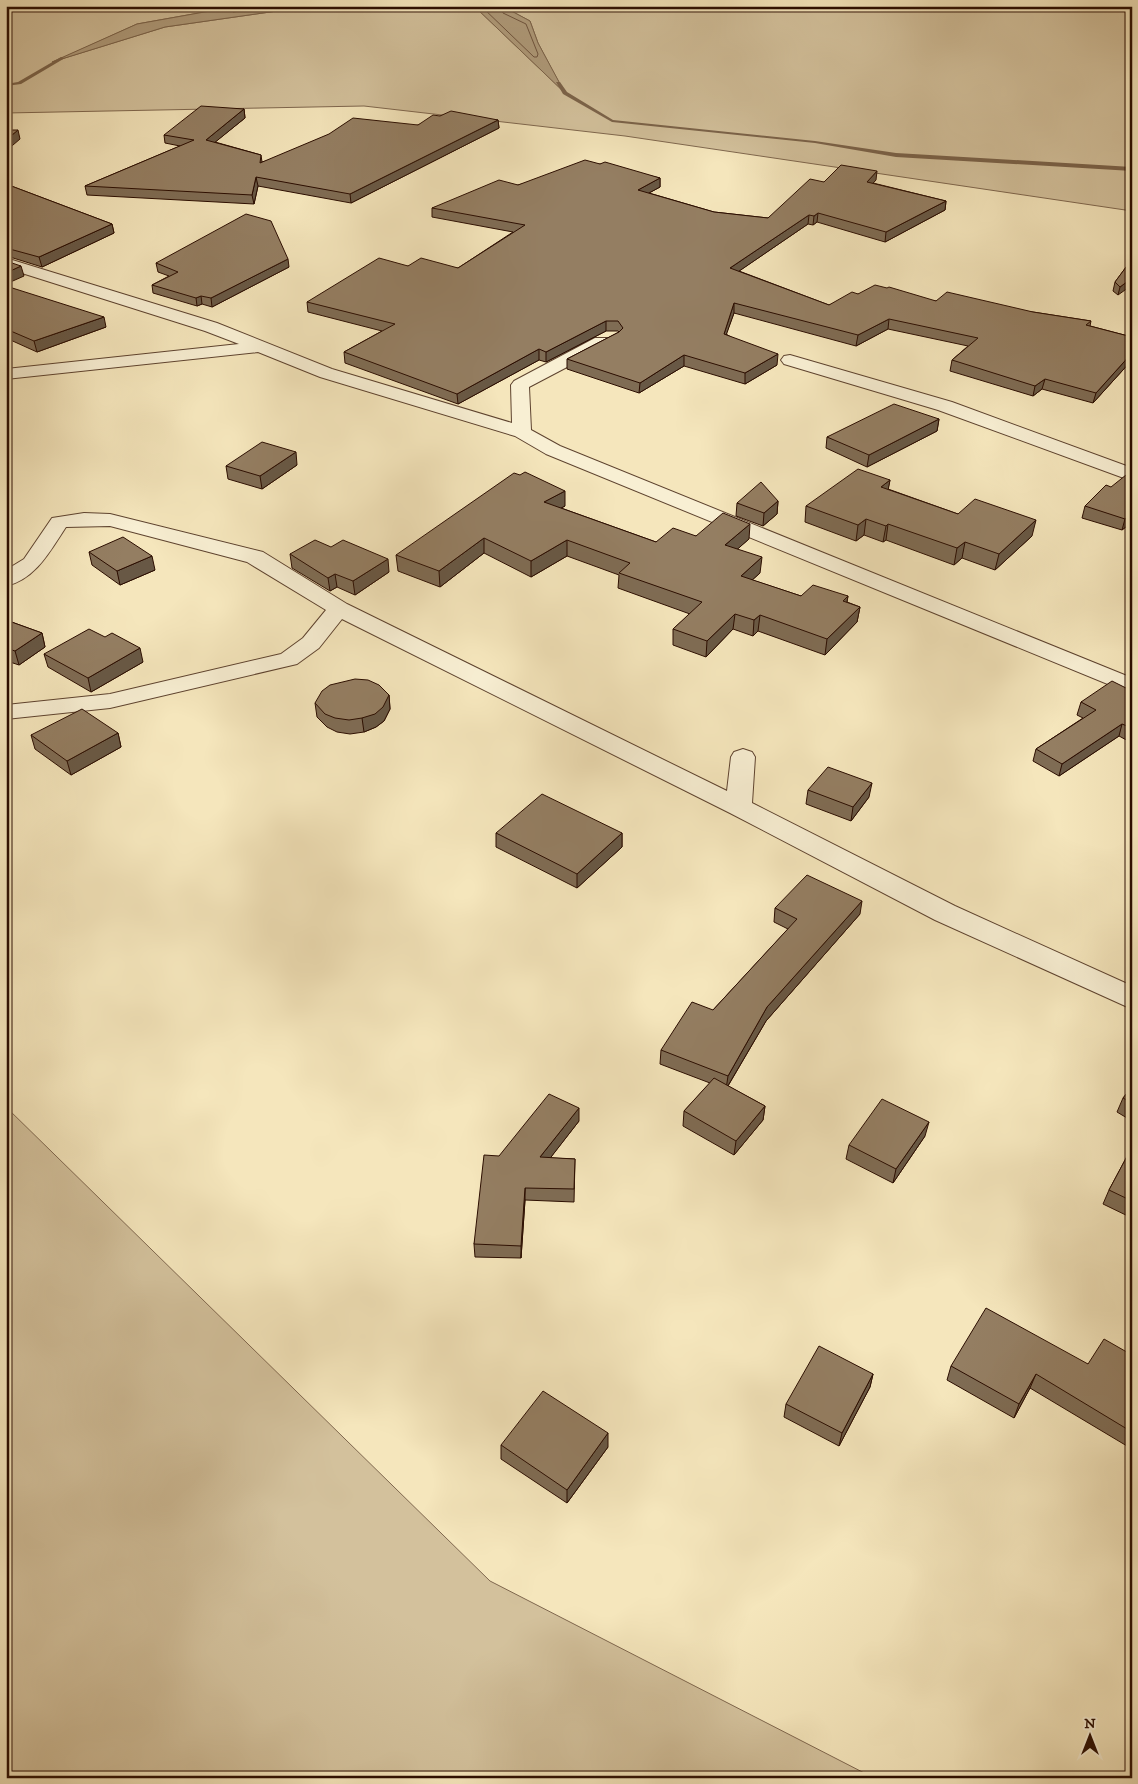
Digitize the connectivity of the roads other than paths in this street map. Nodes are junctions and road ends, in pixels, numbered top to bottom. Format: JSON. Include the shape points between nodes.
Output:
{"nodes":[{"id":1,"x":9,"y":264,"type":"edge"},
{"id":2,"x":612,"y":337,"type":"edge"},
{"id":3,"x":260,"y":346,"type":"junction"},
{"id":4,"x":790,"y":360,"type":"dead end"},
{"id":5,"x":6,"y":374,"type":"edge"},
{"id":6,"x":522,"y":432,"type":"junction"},
{"id":7,"x":1132,"y":475,"type":"edge"},
{"id":8,"x":6,"y":580,"type":"edge"},
{"id":9,"x":339,"y":609,"type":"junction"},
{"id":10,"x":1132,"y":687,"type":"edge"},
{"id":11,"x":6,"y":712,"type":"edge"},
{"id":12,"x":743,"y":757,"type":"dead end"},
{"id":13,"x":739,"y":807,"type":"junction"},
{"id":14,"x":1132,"y":998,"type":"edge"}],
"edges":[{"from":1,"to":3,"type":"street","via":[[211,327]]},
{"from":2,"to":6,"type":"street","via":[[520,385]]},
{"from":3,"to":5,"type":"street"},
{"from":3,"to":6,"type":"street","via":[[326,373]]},
{"from":4,"to":7,"type":"street","via":[[945,406]]},
{"from":6,"to":10,"type":"street","via":[[553,450]]},
{"from":8,"to":9,"type":"street","via":[[32,563],[59,522],[110,520],[255,557]]},
{"from":9,"to":11,"type":"street","via":[[311,643],[288,659],[110,701]]},
{"from":9,"to":13,"type":"street"},
{"from":12,"to":13,"type":"street"},
{"from":13,"to":14,"type":"street","via":[[945,913]]}]}
